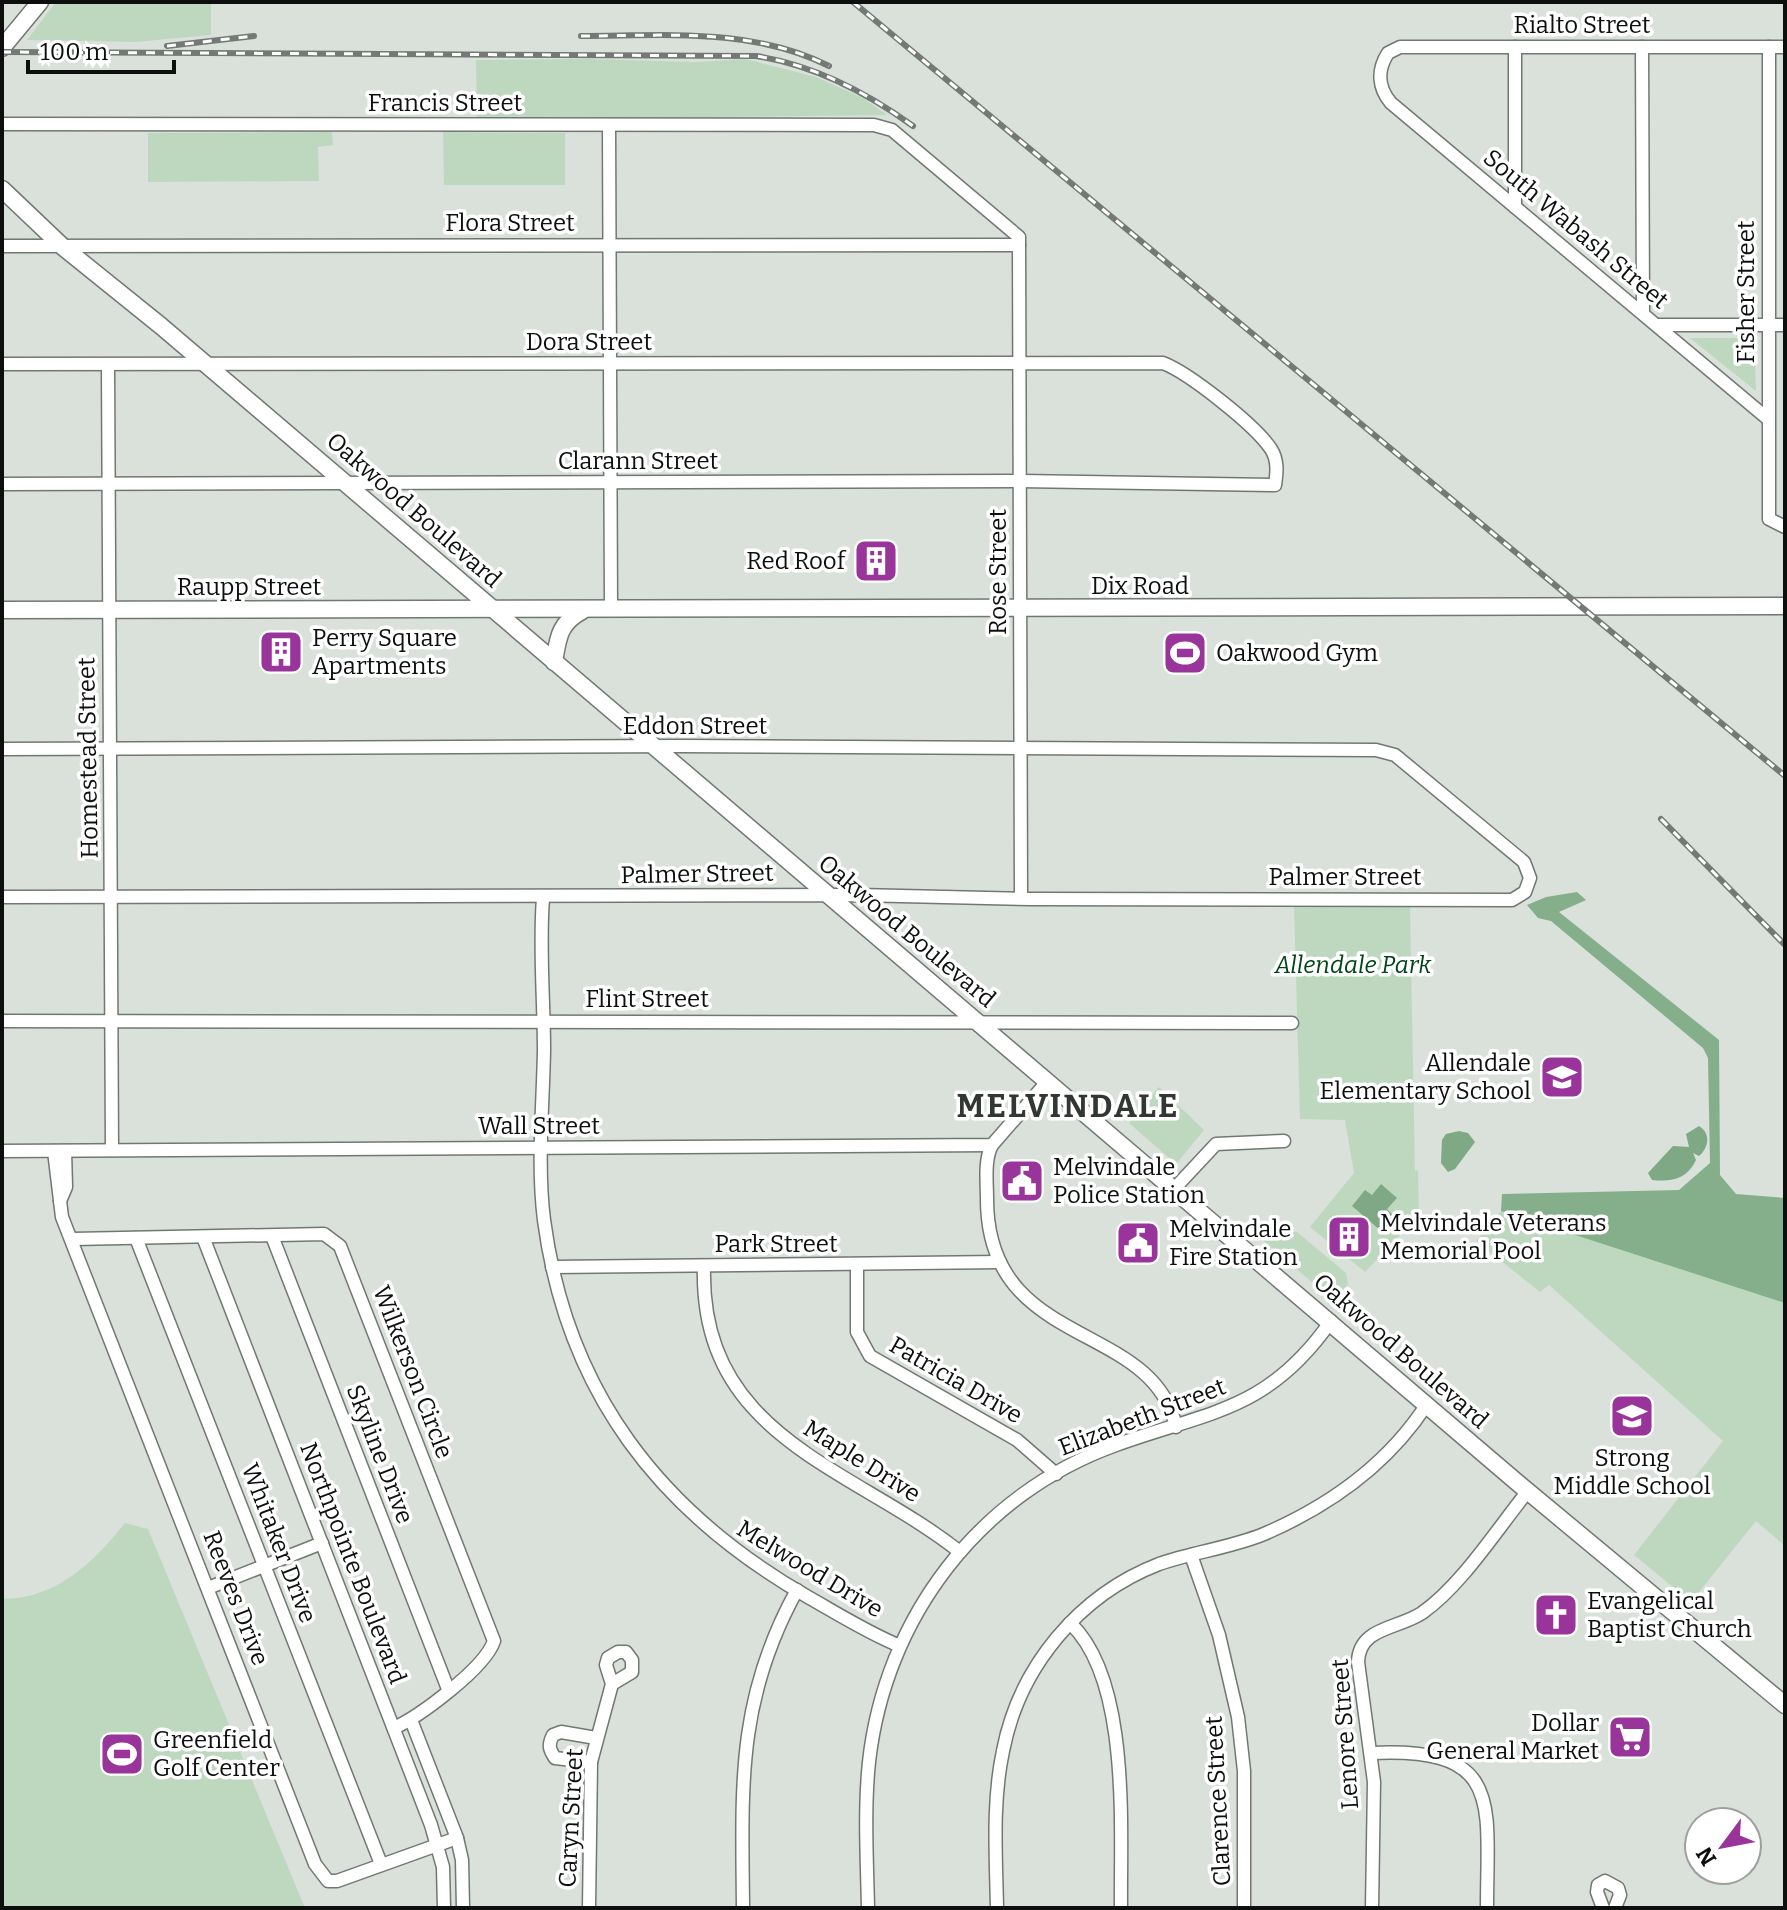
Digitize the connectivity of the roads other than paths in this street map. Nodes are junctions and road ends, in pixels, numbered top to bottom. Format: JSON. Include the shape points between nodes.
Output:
{"nodes":[{"id":1,"x":40,"y":2,"type":"edge"},
{"id":2,"x":1515,"y":47,"type":"junction"},
{"id":3,"x":1642,"y":47,"type":"junction"},
{"id":4,"x":1769,"y":47,"type":"junction"},
{"id":5,"x":1785,"y":47,"type":"edge"},
{"id":6,"x":2,"y":48,"type":"edge"},
{"id":7,"x":1384,"y":60,"type":"joint"},
{"id":8,"x":2,"y":124,"type":"edge"},
{"id":9,"x":609,"y":125,"type":"junction"},
{"id":10,"x":2,"y":189,"type":"edge"},
{"id":11,"x":1515,"y":207,"type":"junction"},
{"id":12,"x":611,"y":245,"type":"junction"},
{"id":13,"x":1019,"y":245,"type":"junction"},
{"id":14,"x":2,"y":246,"type":"edge"},
{"id":15,"x":63,"y":247,"type":"junction"},
{"id":16,"x":1643,"y":312,"type":"junction"},
{"id":17,"x":1657,"y":325,"type":"junction"},
{"id":18,"x":1768,"y":325,"type":"junction"},
{"id":19,"x":1785,"y":325,"type":"edge"},
{"id":20,"x":1020,"y":363,"type":"junction"},
{"id":21,"x":2,"y":364,"type":"edge"},
{"id":22,"x":205,"y":364,"type":"junction"},
{"id":23,"x":611,"y":364,"type":"junction"},
{"id":24,"x":108,"y":365,"type":"junction"},
{"id":25,"x":1768,"y":419,"type":"junction"},
{"id":26,"x":1020,"y":481,"type":"junction"},
{"id":27,"x":345,"y":482,"type":"junction"},
{"id":28,"x":611,"y":483,"type":"junction"},
{"id":29,"x":2,"y":484,"type":"edge"},
{"id":30,"x":107,"y":484,"type":"junction"},
{"id":31,"x":1275,"y":485,"type":"joint"},
{"id":32,"x":1785,"y":527,"type":"edge"},
{"id":33,"x":1785,"y":606,"type":"edge"},
{"id":34,"x":585,"y":609,"type":"junction"},
{"id":35,"x":1020,"y":609,"type":"junction"},
{"id":36,"x":2,"y":610,"type":"edge"},
{"id":37,"x":107,"y":610,"type":"junction"},
{"id":38,"x":611,"y":610,"type":"junction"},
{"id":39,"x":495,"y":611,"type":"junction"},
{"id":40,"x":554,"y":662,"type":"junction"},
{"id":41,"x":656,"y":747,"type":"junction"},
{"id":42,"x":2,"y":749,"type":"edge"},
{"id":43,"x":110,"y":749,"type":"junction"},
{"id":44,"x":1018,"y":750,"type":"junction"},
{"id":45,"x":1529,"y":885,"type":"joint"},
{"id":46,"x":2,"y":897,"type":"edge"},
{"id":47,"x":112,"y":898,"type":"junction"},
{"id":48,"x":543,"y":898,"type":"junction"},
{"id":49,"x":830,"y":898,"type":"junction"},
{"id":50,"x":1021,"y":898,"type":"junction"},
{"id":51,"x":2,"y":1021,"type":"edge"},
{"id":52,"x":113,"y":1021,"type":"junction"},
{"id":53,"x":544,"y":1022,"type":"junction"},
{"id":54,"x":977,"y":1023,"type":"junction"},
{"id":55,"x":1292,"y":1023,"type":"dead end"},
{"id":56,"x":1047,"y":1082,"type":"junction"},
{"id":57,"x":1284,"y":1141,"type":"dead end"},
{"id":58,"x":992,"y":1145,"type":"junction"},
{"id":59,"x":542,"y":1147,"type":"junction"},
{"id":60,"x":112,"y":1150,"type":"junction"},
{"id":61,"x":2,"y":1151,"type":"edge"},
{"id":62,"x":60,"y":1151,"type":"junction"},
{"id":63,"x":1174,"y":1189,"type":"junction"},
{"id":64,"x":272,"y":1236,"type":"junction"},
{"id":65,"x":203,"y":1237,"type":"junction"},
{"id":66,"x":136,"y":1238,"type":"junction"},
{"id":67,"x":73,"y":1239,"type":"junction"},
{"id":68,"x":1000,"y":1262,"type":"junction"},
{"id":69,"x":857,"y":1265,"type":"junction"},
{"id":70,"x":704,"y":1266,"type":"junction"},
{"id":71,"x":552,"y":1267,"type":"junction"},
{"id":72,"x":1331,"y":1321,"type":"junction"},
{"id":73,"x":1427,"y":1404,"type":"junction"},
{"id":74,"x":1176,"y":1427,"type":"junction"},
{"id":75,"x":1056,"y":1474,"type":"junction"},
{"id":76,"x":1528,"y":1491,"type":"junction"},
{"id":77,"x":322,"y":1543,"type":"junction"},
{"id":78,"x":960,"y":1552,"type":"junction"},
{"id":79,"x":1191,"y":1555,"type":"junction"},
{"id":80,"x":264,"y":1566,"type":"junction"},
{"id":81,"x":208,"y":1588,"type":"junction"},
{"id":82,"x":797,"y":1590,"type":"junction"},
{"id":83,"x":1070,"y":1623,"type":"junction"},
{"id":84,"x":900,"y":1646,"type":"junction"},
{"id":85,"x":612,"y":1684,"type":"dead end"},
{"id":86,"x":448,"y":1689,"type":"junction"},
{"id":87,"x":1785,"y":1705,"type":"edge"},
{"id":88,"x":411,"y":1720,"type":"junction"},
{"id":89,"x":394,"y":1728,"type":"junction"},
{"id":90,"x":596,"y":1738,"type":"junction"},
{"id":91,"x":1372,"y":1753,"type":"junction"},
{"id":92,"x":591,"y":1762,"type":"junction"},
{"id":93,"x":457,"y":1838,"type":"junction"},
{"id":94,"x":437,"y":1843,"type":"junction"},
{"id":95,"x":381,"y":1864,"type":"junction"},
{"id":96,"x":444,"y":1908,"type":"edge"},
{"id":97,"x":463,"y":1908,"type":"edge"},
{"id":98,"x":589,"y":1908,"type":"edge"},
{"id":99,"x":743,"y":1908,"type":"edge"},
{"id":100,"x":868,"y":1908,"type":"edge"},
{"id":101,"x":997,"y":1908,"type":"edge"},
{"id":102,"x":1121,"y":1908,"type":"edge"},
{"id":103,"x":1244,"y":1908,"type":"edge"},
{"id":104,"x":1372,"y":1908,"type":"edge"},
{"id":105,"x":1487,"y":1908,"type":"edge"},
{"id":106,"x":1603,"y":1908,"type":"edge"},
{"id":107,"x":1615,"y":1908,"type":"edge"}],
"edges":[{"from":1,"to":6,"type":"main road"},
{"from":2,"to":3,"type":"street","name":"Rialto Street"},
{"from":2,"to":7,"type":"street","name":"Rialto Street","via":[[1400,47]]},
{"from":2,"to":11,"type":"street"},
{"from":3,"to":4,"type":"street","name":"Rialto Street"},
{"from":3,"to":16,"type":"street"},
{"from":4,"to":5,"type":"street","name":"Rialto Street"},
{"from":4,"to":18,"type":"street","name":"Fisher Street"},
{"from":7,"to":11,"type":"street","name":"South Wabash Street","via":[[1381,82],[1391,103]]},
{"from":8,"to":9,"type":"street","name":"Francis Street"},
{"from":9,"to":12,"type":"street"},
{"from":9,"to":13,"type":"street","name":"Francis Street","via":[[888,128],[1013,229]]},
{"from":10,"to":15,"type":"main road","name":"Oakwood Boulevard"},
{"from":11,"to":16,"type":"street","name":"South Wabash Street"},
{"from":12,"to":13,"type":"street","name":"Flora Street"},
{"from":12,"to":15,"type":"street","name":"Flora Street"},
{"from":12,"to":23,"type":"street"},
{"from":13,"to":20,"type":"street","name":"Rose Street"},
{"from":14,"to":15,"type":"street","name":"Flora Street"},
{"from":15,"to":22,"type":"main road","name":"Oakwood Boulevard"},
{"from":16,"to":17,"type":"street","name":"South Wabash Street"},
{"from":17,"to":18,"type":"street"},
{"from":17,"to":25,"type":"street","name":"South Wabash Street"},
{"from":18,"to":19,"type":"street"},
{"from":18,"to":25,"type":"street","name":"Fisher Street"},
{"from":20,"to":23,"type":"street","name":"Dora Street"},
{"from":20,"to":26,"type":"street","name":"Rose Street"},
{"from":20,"to":31,"type":"street","name":"Dora Street","via":[[1163,363],[1176,368],[1272,450]]},
{"from":21,"to":24,"type":"street","name":"Dora Street"},
{"from":22,"to":23,"type":"street","name":"Dora Street"},
{"from":22,"to":24,"type":"street","name":"Dora Street"},
{"from":22,"to":27,"type":"main road","name":"Oakwood Boulevard"},
{"from":23,"to":28,"type":"street"},
{"from":24,"to":30,"type":"street","name":"Homestead Street"},
{"from":25,"to":32,"type":"street","name":"Fisher Street","via":[[1769,519]]},
{"from":26,"to":28,"type":"street","name":"Clarann Street"},
{"from":26,"to":31,"type":"street","name":"Clarann Street"},
{"from":26,"to":35,"type":"street","name":"Rose Street"},
{"from":27,"to":28,"type":"street","name":"Clarann Street"},
{"from":27,"to":30,"type":"street","name":"Clarann Street"},
{"from":27,"to":39,"type":"main road","name":"Oakwood Boulevard"},
{"from":28,"to":38,"type":"street"},
{"from":29,"to":30,"type":"street","name":"Clarann Street"},
{"from":30,"to":37,"type":"street","name":"Homestead Street"},
{"from":33,"to":35,"type":"main road","name":"Dix Road"},
{"from":34,"to":38,"type":"main road","name":"Dix Road"},
{"from":34,"to":39,"type":"main road","name":"Dix Road"},
{"from":34,"to":40,"type":"main road","via":[[568,618],[560,630]]},
{"from":35,"to":38,"type":"main road","name":"Dix Road"},
{"from":35,"to":44,"type":"street","name":"Rose Street"},
{"from":36,"to":37,"type":"main road","name":"Raupp Street"},
{"from":37,"to":39,"type":"main road","name":"Raupp Street"},
{"from":37,"to":43,"type":"street","name":"Homestead Street"},
{"from":39,"to":40,"type":"main road","name":"Oakwood Boulevard"},
{"from":40,"to":41,"type":"main road","name":"Oakwood Boulevard"},
{"from":41,"to":43,"type":"street","name":"Eddon Street"},
{"from":41,"to":44,"type":"street","name":"Eddon Street"},
{"from":41,"to":49,"type":"main road","name":"Oakwood Boulevard"},
{"from":42,"to":43,"type":"street","name":"Eddon Street"},
{"from":43,"to":47,"type":"street","name":"Homestead Street"},
{"from":44,"to":45,"type":"street","name":"Eddon Street","via":[[1388,751],[1524,862]]},
{"from":44,"to":50,"type":"street","name":"Rose Street"},
{"from":45,"to":50,"type":"street","name":"Palmer Street","via":[[1512,900]]},
{"from":46,"to":47,"type":"street","name":"Palmer Street"},
{"from":47,"to":48,"type":"street","name":"Palmer Street"},
{"from":47,"to":52,"type":"street","name":"Homestead Street"},
{"from":48,"to":49,"type":"street","name":"Palmer Street"},
{"from":48,"to":53,"type":"street","name":"Melwood Drive"},
{"from":49,"to":50,"type":"street","name":"Palmer Street"},
{"from":49,"to":54,"type":"main road","name":"Oakwood Boulevard"},
{"from":51,"to":52,"type":"street","name":"Flint Street"},
{"from":52,"to":53,"type":"street","name":"Flint Street"},
{"from":52,"to":60,"type":"street","name":"Homestead Street"},
{"from":53,"to":54,"type":"street","name":"Flint Street"},
{"from":53,"to":59,"type":"street","name":"Melwood Drive"},
{"from":54,"to":55,"type":"street","name":"Flint Street"},
{"from":54,"to":56,"type":"main road","name":"Oakwood Boulevard"},
{"from":56,"to":58,"type":"street"},
{"from":56,"to":63,"type":"main road","name":"Oakwood Boulevard"},
{"from":57,"to":63,"type":"street","via":[[1216,1144]]},
{"from":58,"to":59,"type":"street","name":"Wall Street"},
{"from":58,"to":68,"type":"street","via":[[987,1158],[987,1212]]},
{"from":59,"to":60,"type":"street","name":"Wall Street"},
{"from":59,"to":71,"type":"street","name":"Melwood Drive"},
{"from":60,"to":62,"type":"street","name":"Wall Street"},
{"from":61,"to":62,"type":"street","name":"Wall Street"},
{"from":62,"to":67,"type":"street","name":"Reeves Drive","via":[[62,1217]]},
{"from":63,"to":72,"type":"main road","name":"Oakwood Boulevard"},
{"from":64,"to":65,"type":"street","name":"Wilkerson Circle"},
{"from":64,"to":86,"type":"street","name":"Skyline Drive"},
{"from":64,"to":86,"type":"street","name":"Wilkerson Circle","via":[[324,1234],[340,1246],[494,1641],[485,1658]]},
{"from":65,"to":66,"type":"street","name":"Wilkerson Circle"},
{"from":65,"to":77,"type":"street","name":"Northpointe Boulevard"},
{"from":66,"to":67,"type":"street","name":"Wilkerson Circle"},
{"from":66,"to":80,"type":"street","name":"Whitaker Drive"},
{"from":67,"to":81,"type":"street","name":"Reeves Drive"},
{"from":68,"to":69,"type":"street","name":"Park Street"},
{"from":68,"to":74,"type":"street","via":[[1037,1309],[1151,1378],[1168,1399]]},
{"from":69,"to":70,"type":"street","name":"Park Street"},
{"from":69,"to":75,"type":"street","name":"Patricia Drive","via":[[857,1332],[870,1356],[1017,1440]]},
{"from":70,"to":71,"type":"street","name":"Park Street"},
{"from":70,"to":78,"type":"street","name":"Maple Drive","via":[[705,1303],[715,1343],[732,1378],[761,1415],[814,1462]]},
{"from":71,"to":82,"type":"street","name":"Melwood Drive","via":[[582,1362],[635,1451],[710,1532]]},
{"from":72,"to":73,"type":"main road","name":"Oakwood Boulevard"},
{"from":72,"to":74,"type":"street","name":"Elizabeth Street","via":[[1302,1358],[1264,1389],[1224,1411]]},
{"from":73,"to":76,"type":"main road","name":"Oakwood Boulevard"},
{"from":73,"to":79,"type":"street","via":[[1383,1459],[1323,1504],[1261,1535]]},
{"from":74,"to":75,"type":"street","name":"Elizabeth Street","via":[[1113,1446]]},
{"from":75,"to":78,"type":"street","name":"Elizabeth Street","via":[[1014,1499]]},
{"from":76,"to":87,"type":"main road","name":"Oakwood Boulevard"},
{"from":76,"to":91,"type":"street","name":"Lenore Street","via":[[1437,1601],[1362,1644],[1358,1662]]},
{"from":77,"to":80,"type":"street"},
{"from":77,"to":89,"type":"street","name":"Northpointe Boulevard"},
{"from":78,"to":84,"type":"street","name":"Elizabeth Street","via":[[927,1595]]},
{"from":79,"to":83,"type":"street","via":[[1123,1582]]},
{"from":79,"to":103,"type":"street","name":"Clarence Street","via":[[1219,1635],[1238,1717],[1244,1771]]},
{"from":80,"to":81,"type":"street"},
{"from":80,"to":95,"type":"street","name":"Whitaker Drive"},
{"from":81,"to":95,"type":"street","name":"Reeves Drive","via":[[322,1875],[337,1881]]},
{"from":82,"to":84,"type":"street","name":"Melwood Drive"},
{"from":82,"to":99,"type":"street","via":[[770,1644],[752,1700],[742,1784]]},
{"from":83,"to":101,"type":"street","via":[[1029,1677],[1003,1747],[996,1802]]},
{"from":83,"to":102,"type":"street","via":[[1095,1659],[1116,1740]]},
{"from":84,"to":100,"type":"street","name":"Elizabeth Street","via":[[869,1761]]},
{"from":85,"to":90,"type":"street","name":"Caryn Street"},
{"from":86,"to":88,"type":"street","name":"Wilkerson Circle"},
{"from":88,"to":89,"type":"street","name":"Wilkerson Circle"},
{"from":88,"to":93,"type":"street"},
{"from":89,"to":94,"type":"street","name":"Northpointe Boulevard"},
{"from":90,"to":92,"type":"street","name":"Caryn Street"},
{"from":90,"to":92,"type":"street","via":[[561,1732],[549,1742],[555,1758]]},
{"from":91,"to":104,"type":"street","name":"Lenore Street"},
{"from":91,"to":105,"type":"street","via":[[1436,1754],[1471,1776],[1485,1802]]},
{"from":92,"to":98,"type":"street","name":"Caryn Street"},
{"from":93,"to":94,"type":"street","name":"Reeves Drive"},
{"from":93,"to":97,"type":"street"},
{"from":94,"to":95,"type":"street","name":"Reeves Drive"},
{"from":94,"to":96,"type":"street","name":"Northpointe Boulevard"},
{"from":106,"to":107,"type":"street","via":[[1597,1892],[1605,1881],[1618,1888]]}]}
